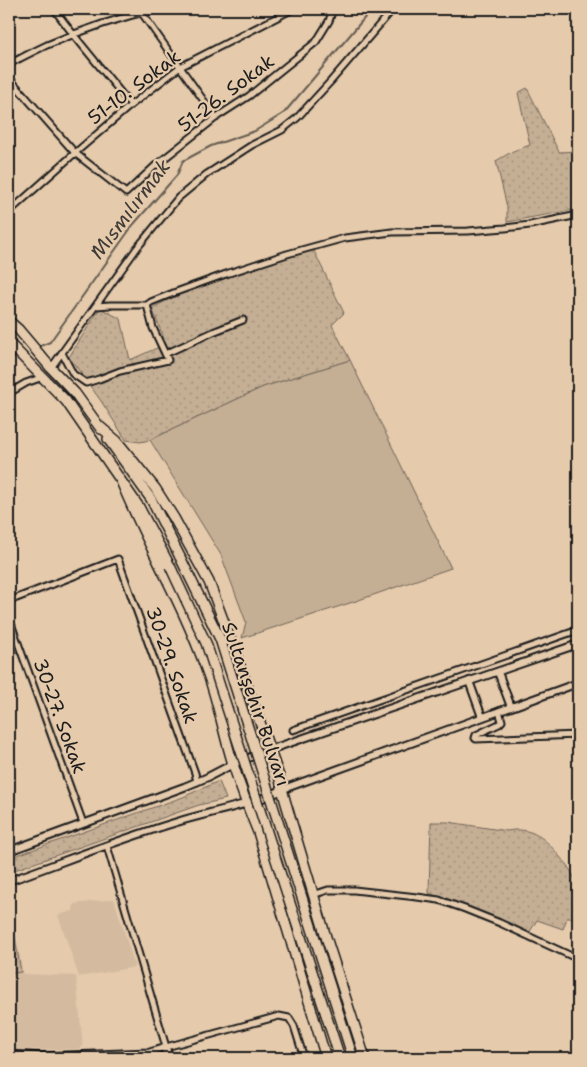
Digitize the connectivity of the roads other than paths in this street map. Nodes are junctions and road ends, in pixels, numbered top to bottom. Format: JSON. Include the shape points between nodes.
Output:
{"nodes":[{"id":1,"x":54,"y":9,"type":"edge"},
{"id":2,"x":156,"y":9,"type":"edge"},
{"id":3,"x":293,"y":9,"type":"edge"},
{"id":4,"x":333,"y":9,"type":"edge"},
{"id":5,"x":393,"y":9,"type":"edge"},
{"id":6,"x":140,"y":10,"type":"edge"},
{"id":7,"x":73,"y":34,"type":"junction"},
{"id":8,"x":9,"y":64,"type":"edge"},
{"id":9,"x":180,"y":68,"type":"junction"},
{"id":10,"x":9,"y":78,"type":"edge"},
{"id":11,"x":131,"y":105,"type":"junction"},
{"id":12,"x":216,"y":118,"type":"junction"},
{"id":13,"x":75,"y":152,"type":"junction"},
{"id":14,"x":9,"y":212,"type":"edge"},
{"id":15,"x":578,"y":215,"type":"edge"},
{"id":16,"x":147,"y":305,"type":"junction"},
{"id":17,"x":96,"y":306,"type":"junction"},
{"id":18,"x":243,"y":320,"type":"dead end"},
{"id":19,"x":9,"y":321,"type":"edge"},
{"id":20,"x":9,"y":343,"type":"edge"},
{"id":21,"x":62,"y":353,"type":"junction"},
{"id":22,"x":165,"y":354,"type":"junction"},
{"id":23,"x":51,"y":368,"type":"junction"},
{"id":24,"x":43,"y":377,"type":"junction"},
{"id":25,"x":9,"y":393,"type":"edge"},
{"id":26,"x":98,"y":425,"type":"junction"},
{"id":27,"x":121,"y":482,"type":"junction"},
{"id":28,"x":9,"y":601,"type":"edge"},
{"id":29,"x":9,"y":618,"type":"edge"},
{"id":30,"x":578,"y":630,"type":"edge"},
{"id":31,"x":578,"y":644,"type":"edge"},
{"id":32,"x":482,"y":664,"type":"junction"},
{"id":33,"x":498,"y":672,"type":"junction"},
{"id":34,"x":485,"y":676,"type":"junction"},
{"id":35,"x":469,"y":682,"type":"junction"},
{"id":36,"x":578,"y":683,"type":"edge"},
{"id":37,"x":511,"y":707,"type":"junction"},
{"id":38,"x":499,"y":711,"type":"junction"},
{"id":39,"x":482,"y":717,"type":"junction"},
{"id":40,"x":294,"y":730,"type":"dead end"},
{"id":41,"x":578,"y":735,"type":"edge"},
{"id":42,"x":269,"y":750,"type":"junction"},
{"id":43,"x":233,"y":764,"type":"junction"},
{"id":44,"x":196,"y":782,"type":"junction"},
{"id":45,"x":282,"y":790,"type":"junction"},
{"id":46,"x":246,"y":804,"type":"junction"},
{"id":47,"x":83,"y":824,"type":"junction"},
{"id":48,"x":107,"y":846,"type":"junction"},
{"id":49,"x":9,"y":851,"type":"edge"},
{"id":50,"x":9,"y":881,"type":"edge"},
{"id":51,"x":314,"y":895,"type":"junction"},
{"id":52,"x":578,"y":958,"type":"edge"},
{"id":53,"x":166,"y":1047,"type":"junction"},
{"id":54,"x":9,"y":1054,"type":"edge"},
{"id":55,"x":43,"y":1056,"type":"junction"},
{"id":56,"x":36,"y":1058,"type":"edge"},
{"id":57,"x":164,"y":1058,"type":"edge"},
{"id":58,"x":170,"y":1058,"type":"edge"},
{"id":59,"x":304,"y":1058,"type":"edge"},
{"id":60,"x":326,"y":1058,"type":"edge"},
{"id":61,"x":340,"y":1058,"type":"edge"},
{"id":62,"x":353,"y":1058,"type":"edge"},
{"id":63,"x":365,"y":1058,"type":"edge"}],
"edges":[{"from":1,"to":7,"type":"street"},
{"from":2,"to":6,"type":"street"},
{"from":3,"to":9,"type":"street","name":"51-10. Sokak"},
{"from":4,"to":12,"type":"street","name":"51-26. Sokak","via":[[316,42]]},
{"from":5,"to":17,"type":"street","via":[[297,118],[207,174],[178,198],[136,248]]},
{"from":6,"to":7,"type":"street"},
{"from":6,"to":9,"type":"street"},
{"from":7,"to":8,"type":"street"},
{"from":7,"to":11,"type":"street"},
{"from":9,"to":11,"type":"street","name":"51-10. Sokak"},
{"from":9,"to":12,"type":"street"},
{"from":10,"to":13,"type":"street"},
{"from":11,"to":13,"type":"street","name":"51-10. Sokak"},
{"from":12,"to":13,"type":"street","name":"51-26. Sokak","via":[[156,164],[126,193]]},
{"from":13,"to":14,"type":"street","name":"51-10. Sokak"},
{"from":15,"to":16,"type":"street","via":[[505,228],[392,232],[346,238],[235,271]]},
{"from":16,"to":17,"type":"street"},
{"from":16,"to":22,"type":"street"},
{"from":17,"to":21,"type":"street"},
{"from":18,"to":22,"type":"street"},
{"from":19,"to":23,"type":"highway","name":"Sultanşehir Bulvarı"},
{"from":20,"to":24,"type":"highway","name":"Sultanşehir Bulvarı"},
{"from":21,"to":22,"type":"street","via":[[73,374],[86,383],[168,360]]},
{"from":21,"to":23,"type":"street"},
{"from":23,"to":26,"type":"highway","name":"Sultanşehir Bulvarı","via":[[75,393]]},
{"from":24,"to":25,"type":"street"},
{"from":24,"to":27,"type":"highway","name":"Sultanşehir Bulvarı","via":[[66,401]]},
{"from":26,"to":42,"type":"highway","via":[[116,441],[155,488],[209,582]]},
{"from":26,"to":62,"type":"highway","name":"Sultanşehir Bulvarı","bridge":true,"via":[[151,499],[220,639]]},
{"from":27,"to":43,"type":"highway","via":[[207,670]]},
{"from":27,"to":61,"type":"highway","name":"Sultanşehir Bulvarı","bridge":true,"via":[[170,566],[206,643]]},
{"from":28,"to":44,"type":"street","name":"30-29. Sokak","via":[[118,559]]},
{"from":29,"to":47,"type":"street","name":"30-27. Sokak"},
{"from":30,"to":32,"type":"street"},
{"from":31,"to":33,"type":"street"},
{"from":32,"to":34,"type":"street"},
{"from":32,"to":40,"type":"street"},
{"from":33,"to":34,"type":"street"},
{"from":33,"to":37,"type":"street"},
{"from":34,"to":35,"type":"street"},
{"from":35,"to":39,"type":"street"},
{"from":35,"to":42,"type":"street"},
{"from":36,"to":37,"type":"street"},
{"from":37,"to":38,"type":"street"},
{"from":38,"to":39,"type":"street"},
{"from":38,"to":41,"type":"street","via":[[502,721],[476,735],[476,739]]},
{"from":39,"to":45,"type":"street"},
{"from":42,"to":43,"type":"street"},
{"from":42,"to":45,"type":"highway"},
{"from":43,"to":44,"type":"street"},
{"from":43,"to":46,"type":"highway"},
{"from":44,"to":47,"type":"street"},
{"from":45,"to":46,"type":"street"},
{"from":45,"to":51,"type":"highway"},
{"from":46,"to":48,"type":"street","via":[[176,822]]},
{"from":46,"to":60,"type":"highway","via":[[258,832]]},
{"from":47,"to":49,"type":"street"},
{"from":48,"to":50,"type":"street"},
{"from":48,"to":53,"type":"street"},
{"from":51,"to":52,"type":"street","via":[[328,890],[354,890],[439,900]]},
{"from":51,"to":63,"type":"highway"},
{"from":53,"to":55,"type":"street","via":[[150,1052]]},
{"from":53,"to":57,"type":"street"},
{"from":53,"to":58,"type":"street"},
{"from":53,"to":59,"type":"street","via":[[279,1016],[289,1018],[294,1026]]},
{"from":54,"to":55,"type":"street"},
{"from":55,"to":56,"type":"street"}]}
